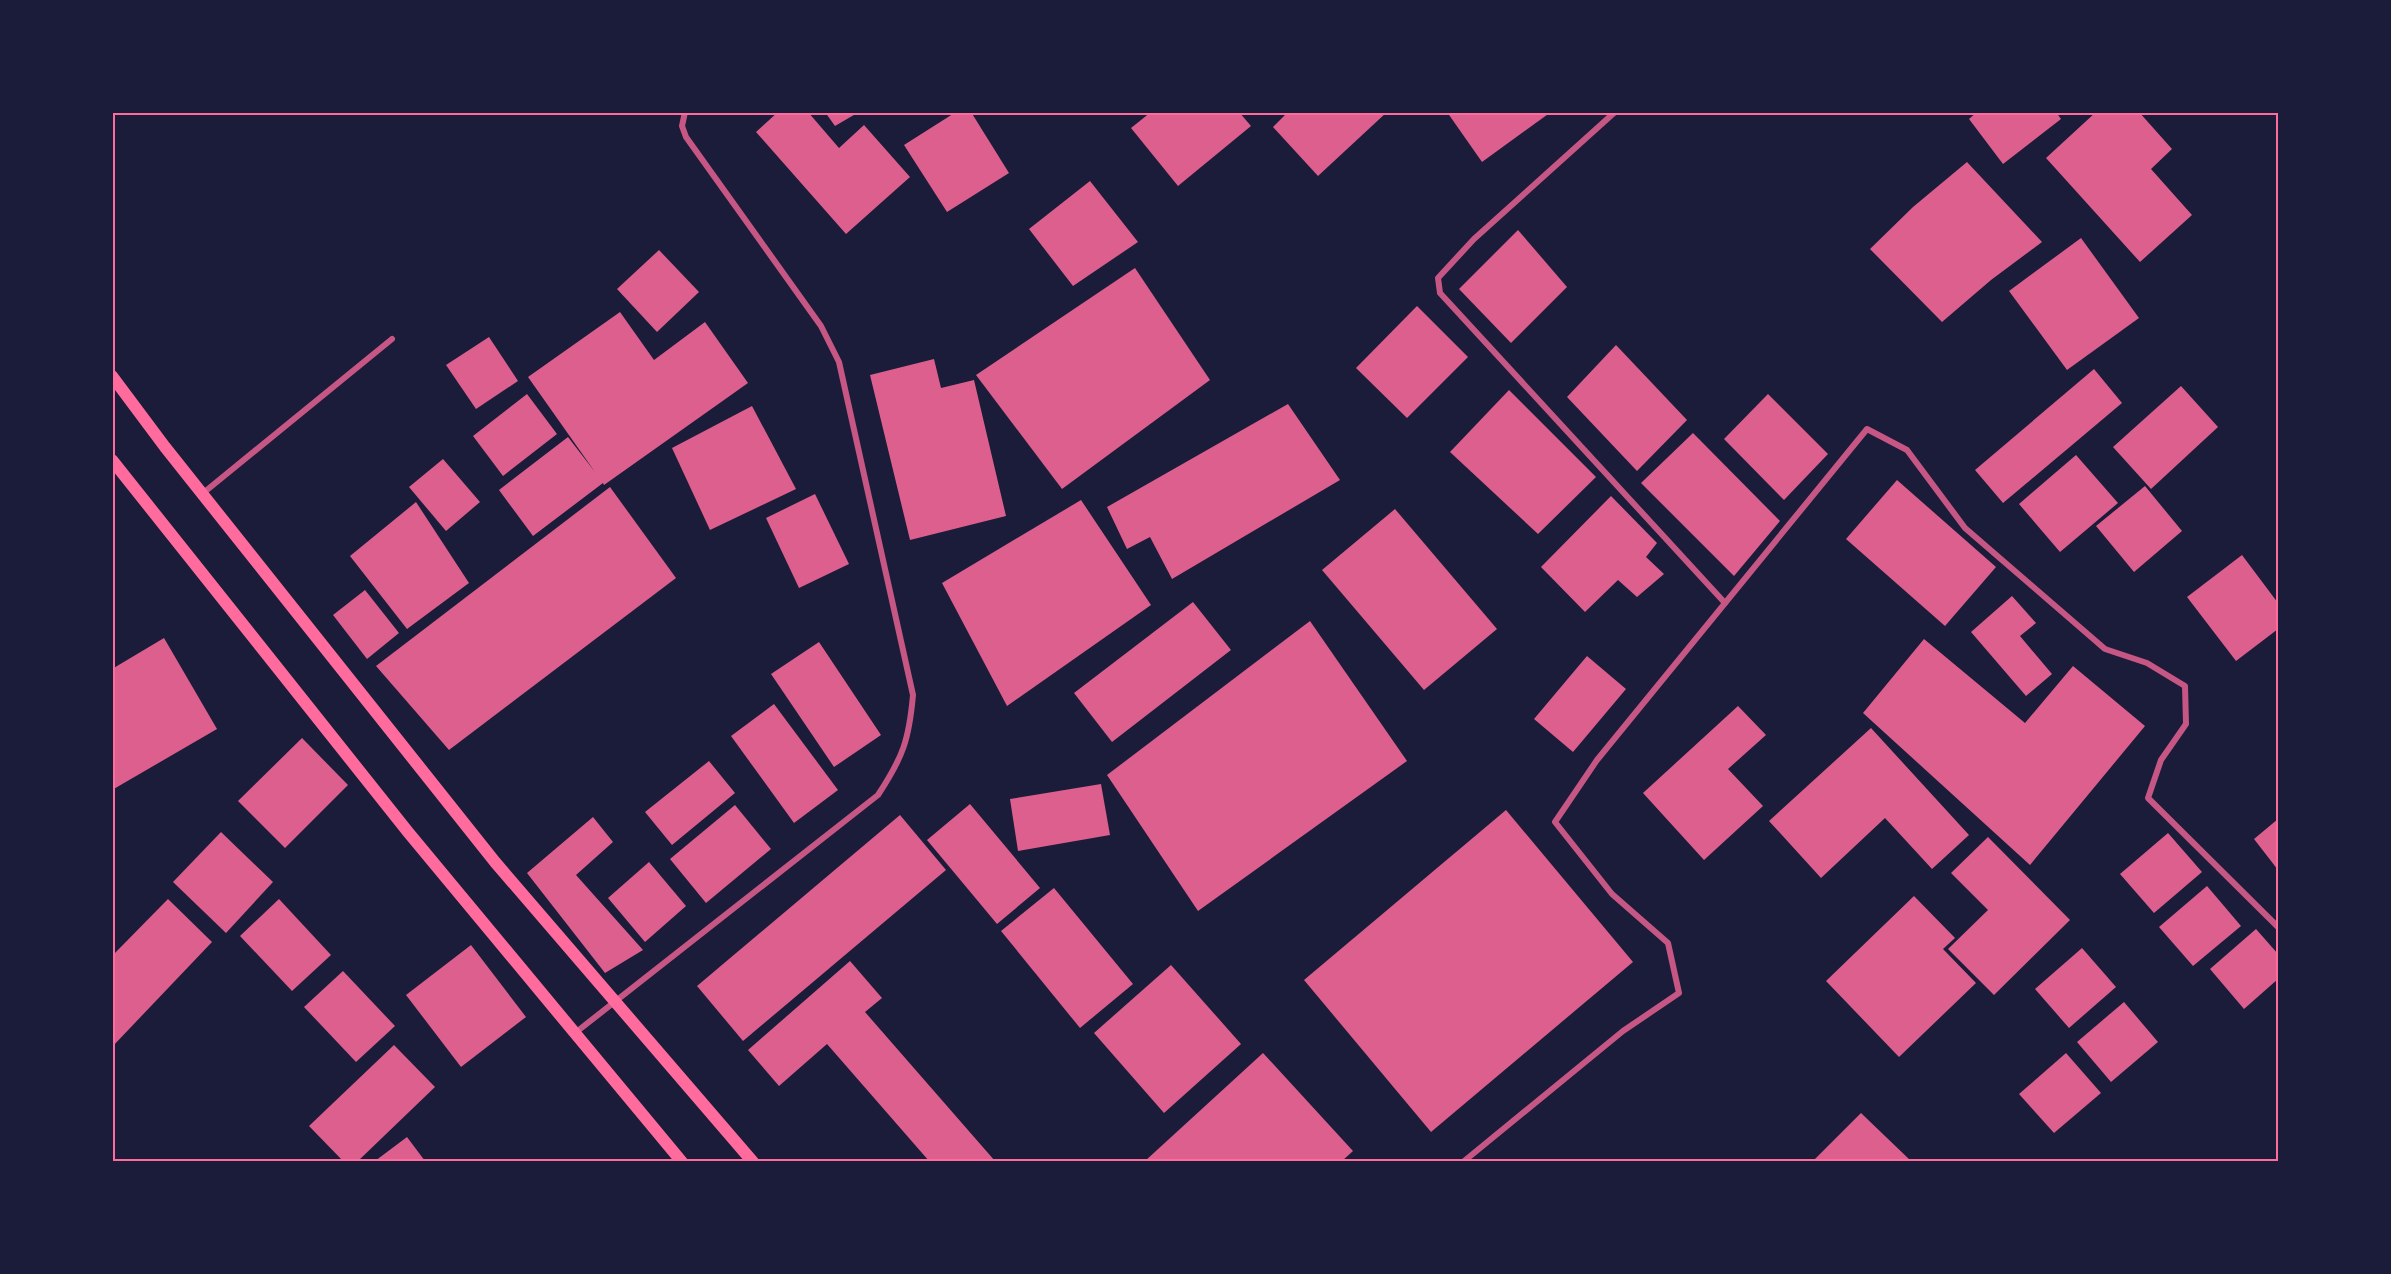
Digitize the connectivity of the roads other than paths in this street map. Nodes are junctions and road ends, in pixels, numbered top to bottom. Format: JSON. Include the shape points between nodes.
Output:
{"nodes":[{"id":1,"x":685,"y":112,"type":"edge"},
{"id":2,"x":1615,"y":112,"type":"edge"},
{"id":3,"x":392,"y":339,"type":"dead end"},
{"id":4,"x":112,"y":376,"type":"edge"},
{"id":5,"x":112,"y":460,"type":"edge"},
{"id":6,"x":202,"y":494,"type":"junction"},
{"id":7,"x":1725,"y":603,"type":"junction"},
{"id":8,"x":2278,"y":927,"type":"edge"},
{"id":9,"x":615,"y":1002,"type":"junction"},
{"id":10,"x":575,"y":1033,"type":"junction"},
{"id":11,"x":682,"y":1161,"type":"edge"},
{"id":12,"x":753,"y":1161,"type":"edge"},
{"id":13,"x":1463,"y":1161,"type":"edge"}],
"edges":[{"from":1,"to":9,"type":"street","via":[[682,126],[686,137],[821,326],[839,363],[913,695],[910,732],[897,766],[878,795]]},
{"from":2,"to":7,"type":"street","via":[[1474,239],[1438,278],[1440,293]]},
{"from":3,"to":6,"type":"street"},
{"from":4,"to":6,"type":"main road"},
{"from":5,"to":10,"type":"main road","via":[[408,832]]},
{"from":6,"to":9,"type":"main road","via":[[495,862]]},
{"from":7,"to":8,"type":"street","via":[[1868,429],[1907,450],[1965,528],[2106,649],[2147,663],[2185,686],[2187,724],[2161,760],[2148,798]]},
{"from":7,"to":13,"type":"street","via":[[1597,760],[1555,822],[1612,894],[1668,943],[1679,993],[1623,1031]]},
{"from":9,"to":10,"type":"street"},
{"from":9,"to":12,"type":"main road"},
{"from":10,"to":11,"type":"main road"}]}
